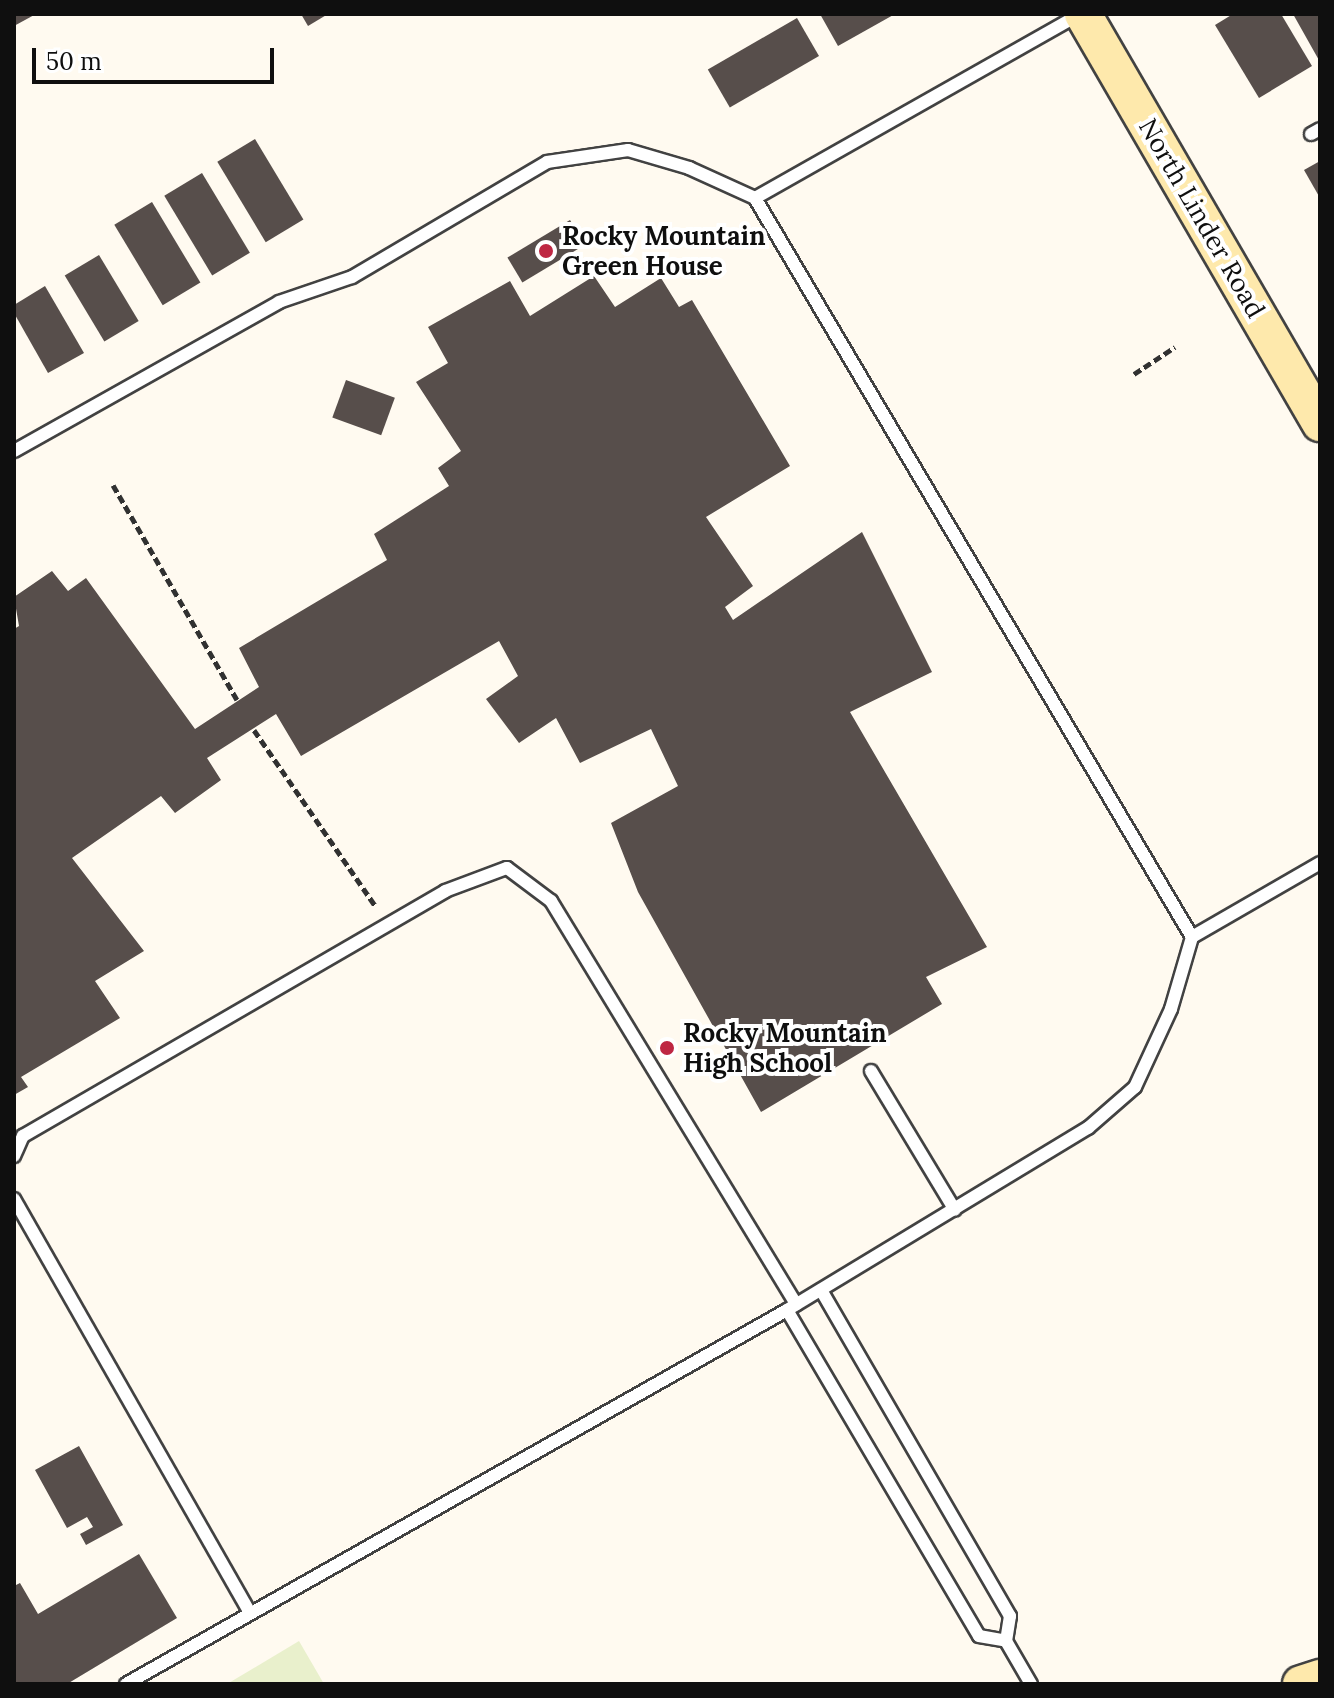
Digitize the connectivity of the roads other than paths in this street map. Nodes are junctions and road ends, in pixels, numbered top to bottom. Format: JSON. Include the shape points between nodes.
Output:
{"nodes":[{"id":1,"x":1082,"y":14,"type":"edge"},
{"id":2,"x":755,"y":198,"type":"junction"},
{"id":3,"x":1320,"y":423,"type":"edge"},
{"id":4,"x":14,"y":451,"type":"edge"},
{"id":5,"x":1320,"y":863,"type":"edge"},
{"id":6,"x":1192,"y":937,"type":"junction"},
{"id":7,"x":871,"y":1071,"type":"dead end"},
{"id":8,"x":14,"y":1156,"type":"edge"},
{"id":9,"x":14,"y":1199,"type":"edge"},
{"id":10,"x":955,"y":1210,"type":"junction"},
{"id":11,"x":821,"y":1290,"type":"junction"},
{"id":12,"x":792,"y":1307,"type":"junction"},
{"id":13,"x":250,"y":1612,"type":"junction"},
{"id":14,"x":1006,"y":1641,"type":"junction"},
{"id":15,"x":1320,"y":1678,"type":"edge"},
{"id":16,"x":126,"y":1684,"type":"edge"},
{"id":17,"x":1031,"y":1684,"type":"edge"},
{"id":18,"x":1301,"y":1684,"type":"edge"}],
"edges":[{"from":1,"to":2,"type":"lane"},
{"from":1,"to":3,"type":"main road","name":"North Linder Road"},
{"from":2,"to":4,"type":"lane","via":[[689,168],[628,150],[547,162],[352,277],[279,302]]},
{"from":2,"to":6,"type":"lane"},
{"from":5,"to":6,"type":"lane"},
{"from":6,"to":10,"type":"lane","via":[[1171,1009],[1135,1087],[1088,1128]]},
{"from":7,"to":10,"type":"lane"},
{"from":8,"to":12,"type":"lane","via":[[23,1136],[445,891],[507,868],[551,901]]},
{"from":9,"to":13,"type":"lane"},
{"from":10,"to":11,"type":"lane"},
{"from":11,"to":12,"type":"lane"},
{"from":11,"to":14,"type":"lane","via":[[1010,1616]]},
{"from":12,"to":13,"type":"lane"},
{"from":12,"to":14,"type":"lane","via":[[979,1636]]},
{"from":13,"to":16,"type":"lane"},
{"from":14,"to":17,"type":"lane"},
{"from":15,"to":18,"type":"main road"}]}
